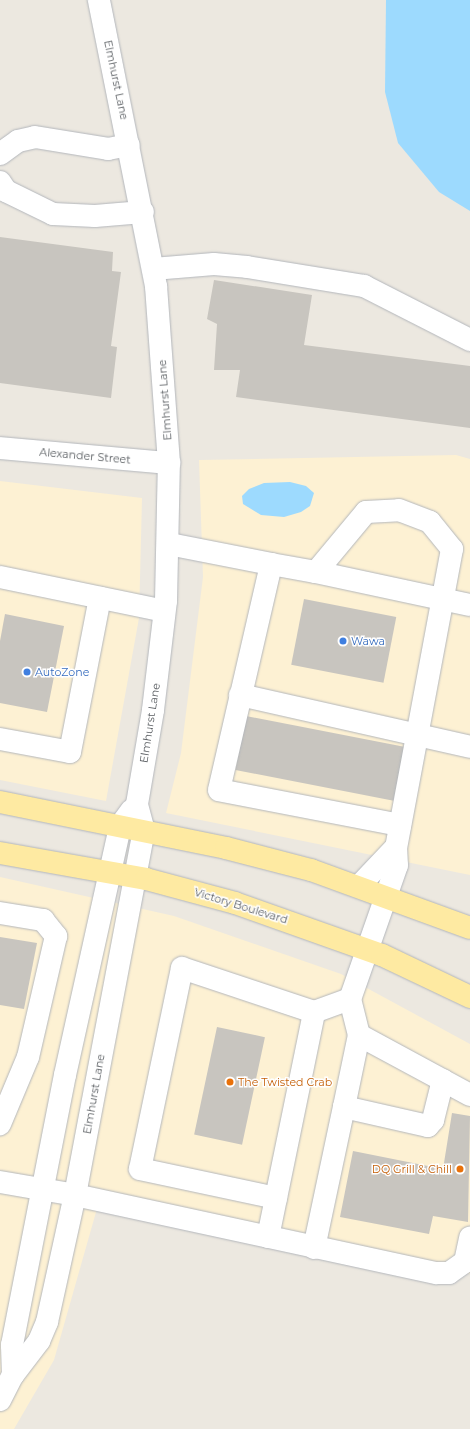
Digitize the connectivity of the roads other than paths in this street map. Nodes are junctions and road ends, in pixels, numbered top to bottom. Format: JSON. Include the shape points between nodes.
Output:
{"nodes":[{"id":1,"x":99,"y":0,"type":"edge"},
{"id":2,"x":129,"y":145,"type":"junction"},
{"id":3,"x":0,"y":154,"type":"edge"},
{"id":4,"x":0,"y":182,"type":"edge"},
{"id":5,"x":143,"y":212,"type":"junction"},
{"id":6,"x":153,"y":269,"type":"junction"},
{"id":7,"x":470,"y":340,"type":"edge"},
{"id":8,"x":0,"y":448,"type":"edge"},
{"id":9,"x":169,"y":463,"type":"junction"},
{"id":10,"x":169,"y":544,"type":"junction"},
{"id":11,"x":271,"y":564,"type":"junction"},
{"id":12,"x":316,"y":572,"type":"junction"},
{"id":13,"x":0,"y":577,"type":"edge"},
{"id":14,"x":100,"y":598,"type":"junction"},
{"id":15,"x":442,"y":598,"type":"junction"},
{"id":16,"x":470,"y":605,"type":"edge"},
{"id":17,"x":164,"y":611,"type":"junction"},
{"id":18,"x":240,"y":695,"type":"junction"},
{"id":19,"x":416,"y":735,"type":"junction"},
{"id":20,"x":0,"y":740,"type":"edge"},
{"id":21,"x":470,"y":747,"type":"edge"},
{"id":22,"x":0,"y":802,"type":"edge"},
{"id":23,"x":136,"y":804,"type":"junction"},
{"id":24,"x":400,"y":825,"type":"junction"},
{"id":25,"x":120,"y":826,"type":"junction"},
{"id":26,"x":144,"y":831,"type":"junction"},
{"id":27,"x":396,"y":847,"type":"junction"},
{"id":28,"x":0,"y":853,"type":"edge"},
{"id":29,"x":111,"y":872,"type":"junction"},
{"id":30,"x":134,"y":877,"type":"junction"},
{"id":31,"x":360,"y":885,"type":"junction"},
{"id":32,"x":388,"y":895,"type":"junction"},
{"id":33,"x":0,"y":913,"type":"edge"},
{"id":34,"x":470,"y":928,"type":"edge"},
{"id":35,"x":365,"y":948,"type":"junction"},
{"id":36,"x":470,"y":997,"type":"edge"},
{"id":37,"x":350,"y":999,"type":"junction"},
{"id":38,"x":314,"y":1012,"type":"junction"},
{"id":39,"x":359,"y":1035,"type":"junction"},
{"id":40,"x":443,"y":1080,"type":"junction"},
{"id":41,"x":7,"y":1092,"type":"edge"},
{"id":42,"x":470,"y":1095,"type":"edge"},
{"id":43,"x":344,"y":1108,"type":"junction"},
{"id":44,"x":0,"y":1124,"type":"edge"},
{"id":45,"x":0,"y":1182,"type":"edge"},
{"id":46,"x":43,"y":1188,"type":"junction"},
{"id":47,"x":75,"y":1195,"type":"junction"},
{"id":48,"x":276,"y":1198,"type":"junction"},
{"id":49,"x":268,"y":1237,"type":"junction"},
{"id":50,"x":470,"y":1238,"type":"edge"},
{"id":51,"x":314,"y":1248,"type":"junction"},
{"id":52,"x":13,"y":1375,"type":"junction"},
{"id":53,"x":0,"y":1400,"type":"edge"}],
"edges":[{"from":1,"to":2,"type":"street","name":"Elmhurst Lane"},
{"from":2,"to":3,"type":"street","via":[[108,149],[36,137],[18,141]]},
{"from":2,"to":5,"type":"street","name":"Elmhurst Lane"},
{"from":4,"to":5,"type":"street","via":[[6,191],[53,214],[95,216]]},
{"from":5,"to":6,"type":"street","name":"Elmhurst Lane"},
{"from":6,"to":7,"type":"street","via":[[214,264],[364,286]]},
{"from":6,"to":9,"type":"street","name":"Elmhurst Lane","via":[[165,382]]},
{"from":8,"to":9,"type":"street","name":"Alexander Street"},
{"from":9,"to":10,"type":"street","name":"Elmhurst Lane"},
{"from":10,"to":11,"type":"street"},
{"from":10,"to":17,"type":"street","name":"Elmhurst Lane"},
{"from":11,"to":12,"type":"street"},
{"from":11,"to":18,"type":"street"},
{"from":12,"to":15,"type":"street"},
{"from":12,"to":15,"type":"street","via":[[366,512],[399,510],[430,522],[452,549]]},
{"from":13,"to":14,"type":"street"},
{"from":14,"to":17,"type":"street"},
{"from":14,"to":20,"type":"street","via":[[70,752]]},
{"from":15,"to":16,"type":"street"},
{"from":15,"to":19,"type":"street"},
{"from":17,"to":23,"type":"street","name":"Elmhurst Lane","via":[[153,710]]},
{"from":18,"to":19,"type":"street"},
{"from":18,"to":24,"type":"street","via":[[218,790]]},
{"from":19,"to":21,"type":"street"},
{"from":19,"to":24,"type":"street"},
{"from":22,"to":25,"type":"main road"},
{"from":23,"to":25,"type":"street","name":"Elmhurst Lane"},
{"from":23,"to":26,"type":"street","name":"Elmhurst Lane"},
{"from":24,"to":27,"type":"street"},
{"from":25,"to":26,"type":"main road"},
{"from":25,"to":29,"type":"street","name":"Elmhurst Lane"},
{"from":26,"to":30,"type":"street","name":"Elmhurst Lane"},
{"from":26,"to":31,"type":"main road","via":[[226,848]]},
{"from":27,"to":31,"type":"street"},
{"from":27,"to":32,"type":"street","via":[[397,865]]},
{"from":28,"to":29,"type":"main road","name":"Victory Boulevard"},
{"from":29,"to":30,"type":"main road","name":"Victory Boulevard"},
{"from":29,"to":46,"type":"street","name":"Elmhurst Lane","via":[[65,1075]]},
{"from":30,"to":35,"type":"main road","name":"Victory Boulevard","via":[[235,903]]},
{"from":30,"to":47,"type":"street","name":"Elmhurst Lane"},
{"from":31,"to":32,"type":"main road"},
{"from":32,"to":34,"type":"main road"},
{"from":32,"to":35,"type":"street"},
{"from":33,"to":41,"type":"street","via":[[42,920],[56,936],[28,1057]]},
{"from":35,"to":36,"type":"main road","name":"Victory Boulevard"},
{"from":35,"to":37,"type":"street"},
{"from":37,"to":38,"type":"street"},
{"from":37,"to":39,"type":"street"},
{"from":38,"to":48,"type":"street"},
{"from":38,"to":48,"type":"street","via":[[182,968],[140,1169]]},
{"from":39,"to":40,"type":"street"},
{"from":39,"to":43,"type":"street"},
{"from":40,"to":42,"type":"street"},
{"from":40,"to":43,"type":"street","via":[[433,1120],[428,1126]]},
{"from":41,"to":44,"type":"street"},
{"from":43,"to":51,"type":"street"},
{"from":45,"to":46,"type":"street"},
{"from":46,"to":47,"type":"street"},
{"from":46,"to":52,"type":"street","name":"Elmhurst Lane","via":[[12,1345]]},
{"from":47,"to":49,"type":"street"},
{"from":47,"to":52,"type":"street","name":"Elmhurst Lane","via":[[47,1322],[39,1341]]},
{"from":48,"to":49,"type":"street"},
{"from":49,"to":51,"type":"street"},
{"from":50,"to":51,"type":"street","via":[[465,1262],[449,1273]]},
{"from":52,"to":53,"type":"street","name":"Elmhurst Lane"}]}
